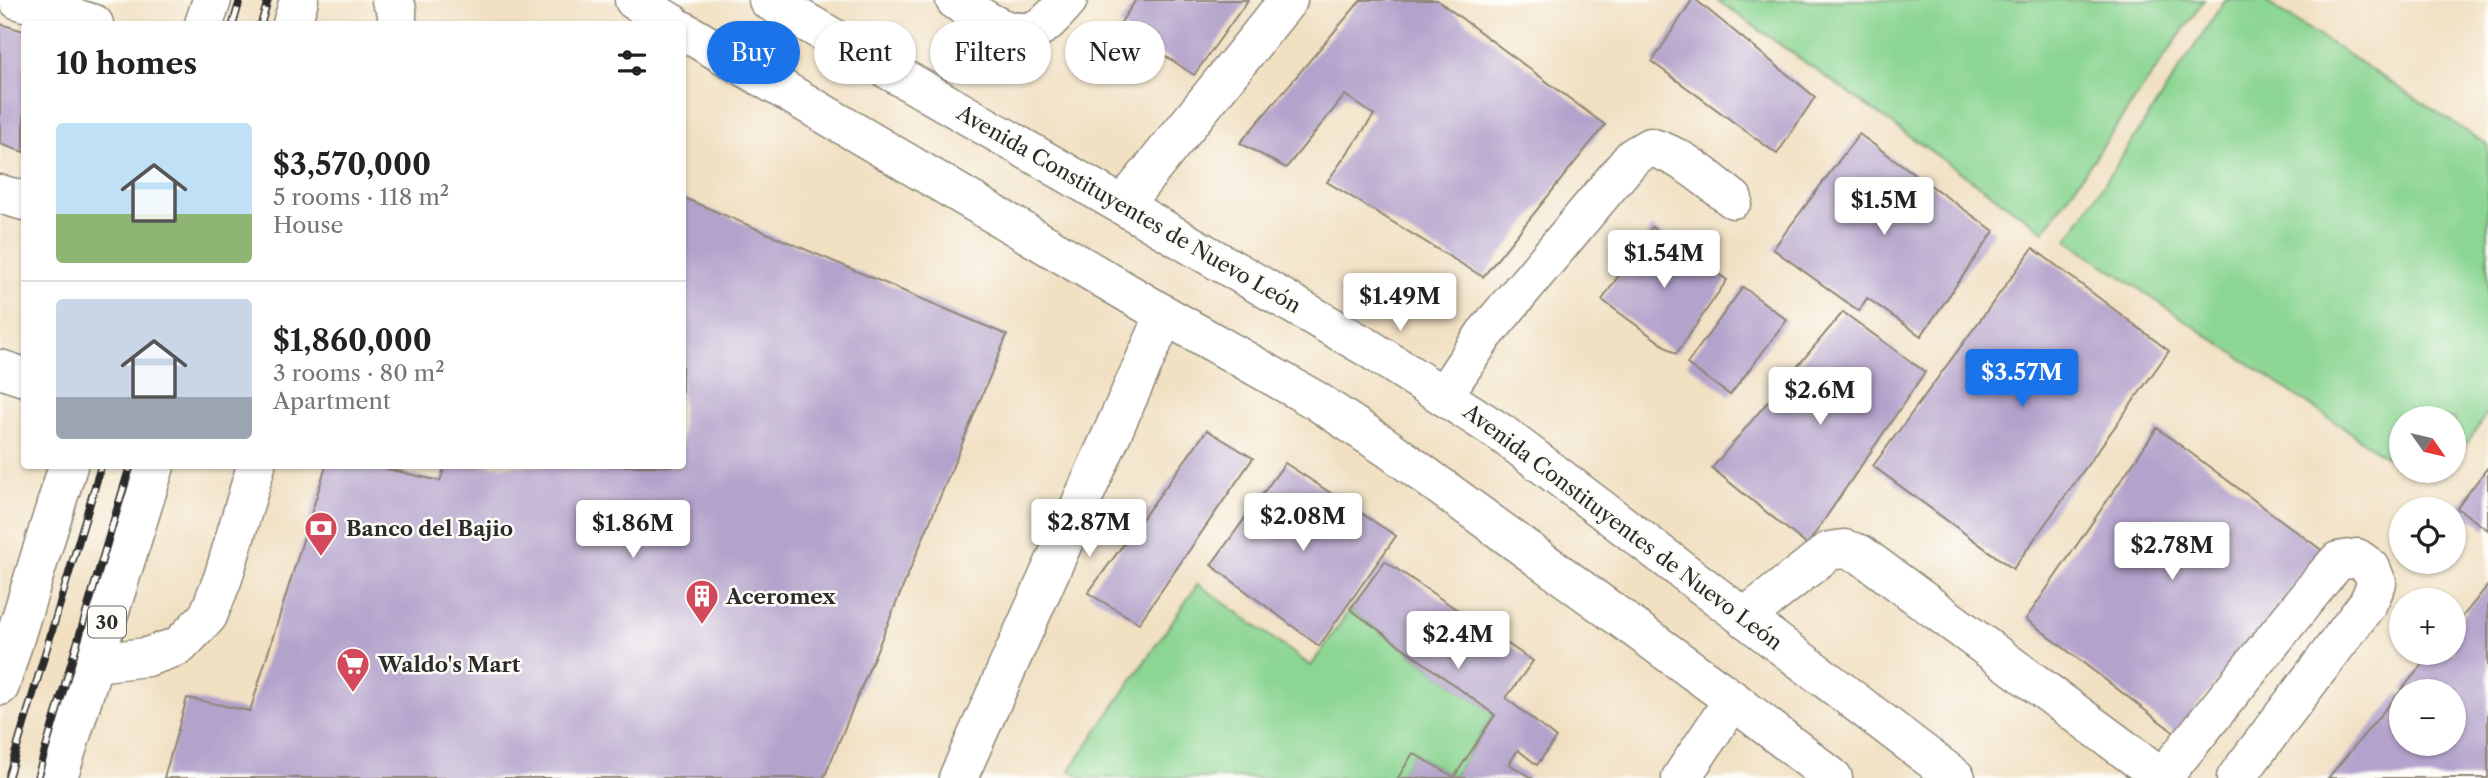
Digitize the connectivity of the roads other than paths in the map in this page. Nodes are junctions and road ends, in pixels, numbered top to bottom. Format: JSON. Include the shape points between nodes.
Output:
{"nodes":[{"id":1,"x":18,"y":0,"type":"edge"},
{"id":2,"x":212,"y":0,"type":"edge"},
{"id":3,"x":299,"y":0,"type":"edge"},
{"id":4,"x":391,"y":0,"type":"edge"},
{"id":5,"x":634,"y":0,"type":"edge"},
{"id":6,"x":768,"y":0,"type":"edge"},
{"id":7,"x":955,"y":0,"type":"edge"},
{"id":8,"x":1068,"y":0,"type":"edge"},
{"id":9,"x":1288,"y":0,"type":"edge"},
{"id":10,"x":84,"y":21,"type":"edge"},
{"id":11,"x":205,"y":21,"type":"edge"},
{"id":12,"x":293,"y":21,"type":"edge"},
{"id":13,"x":397,"y":21,"type":"edge"},
{"id":14,"x":668,"y":21,"type":"edge"},
{"id":15,"x":686,"y":32,"type":"edge"},
{"id":16,"x":0,"y":194,"type":"edge"},
{"id":17,"x":1733,"y":199,"type":"dead end"},
{"id":18,"x":21,"y":200,"type":"edge"},
{"id":19,"x":1123,"y":205,"type":"junction"},
{"id":20,"x":1165,"y":316,"type":"junction"},
{"id":21,"x":0,"y":369,"type":"edge"},
{"id":22,"x":21,"y":376,"type":"edge"},
{"id":23,"x":1443,"y":396,"type":"junction"},
{"id":24,"x":67,"y":469,"type":"edge"},
{"id":25,"x":154,"y":469,"type":"edge"},
{"id":26,"x":255,"y":469,"type":"edge"},
{"id":27,"x":1745,"y":617,"type":"junction"},
{"id":28,"x":94,"y":663,"type":"junction"},
{"id":29,"x":0,"y":686,"type":"edge"},
{"id":30,"x":1733,"y":700,"type":"junction"},
{"id":31,"x":58,"y":778,"type":"edge"},
{"id":32,"x":958,"y":778,"type":"edge"},
{"id":33,"x":1681,"y":778,"type":"edge"},
{"id":34,"x":1833,"y":778,"type":"edge"},
{"id":35,"x":1956,"y":778,"type":"edge"},
{"id":36,"x":2162,"y":778,"type":"edge"},
{"id":37,"x":2236,"y":778,"type":"edge"}],
"edges":[{"from":1,"to":10,"type":"main road"},
{"from":2,"to":11,"type":"main road"},
{"from":3,"to":12,"type":"main road"},
{"from":4,"to":13,"type":"main road"},
{"from":5,"to":14,"type":"main road"},
{"from":6,"to":19,"type":"main road","name":"Avenida Constituyentes de Nuevo León"},
{"from":7,"to":8,"type":"main road","via":[[994,25],[1019,33],[1043,25]]},
{"from":9,"to":19,"type":"main road"},
{"from":15,"to":20,"type":"main road"},
{"from":16,"to":18,"type":"main road"},
{"from":17,"to":23,"type":"main road","via":[[1669,152],[1650,147],[1633,157],[1484,335]]},
{"from":19,"to":23,"type":"main road","name":"Avenida Constituyentes de Nuevo León"},
{"from":20,"to":30,"type":"main road","via":[[1368,435]]},
{"from":20,"to":32,"type":"main road"},
{"from":21,"to":22,"type":"main road"},
{"from":23,"to":27,"type":"main road","name":"Avenida Constituyentes de Nuevo León","via":[[1501,433]]},
{"from":24,"to":29,"type":"main road"},
{"from":25,"to":28,"type":"main road","number":"30"},
{"from":26,"to":28,"type":"main road","via":[[208,616],[179,646],[147,657]]},
{"from":27,"to":35,"type":"main road","name":"Avenida Constituyentes de Nuevo León"},
{"from":27,"to":36,"type":"main road","via":[[1829,551],[1844,548],[1860,554]]},
{"from":28,"to":31,"type":"main road","number":"30"},
{"from":30,"to":33,"type":"main road"},
{"from":30,"to":34,"type":"main road"},
{"from":36,"to":37,"type":"main road","via":[[2338,561],[2357,558],[2371,568],[2377,583],[2368,603]]}]}
